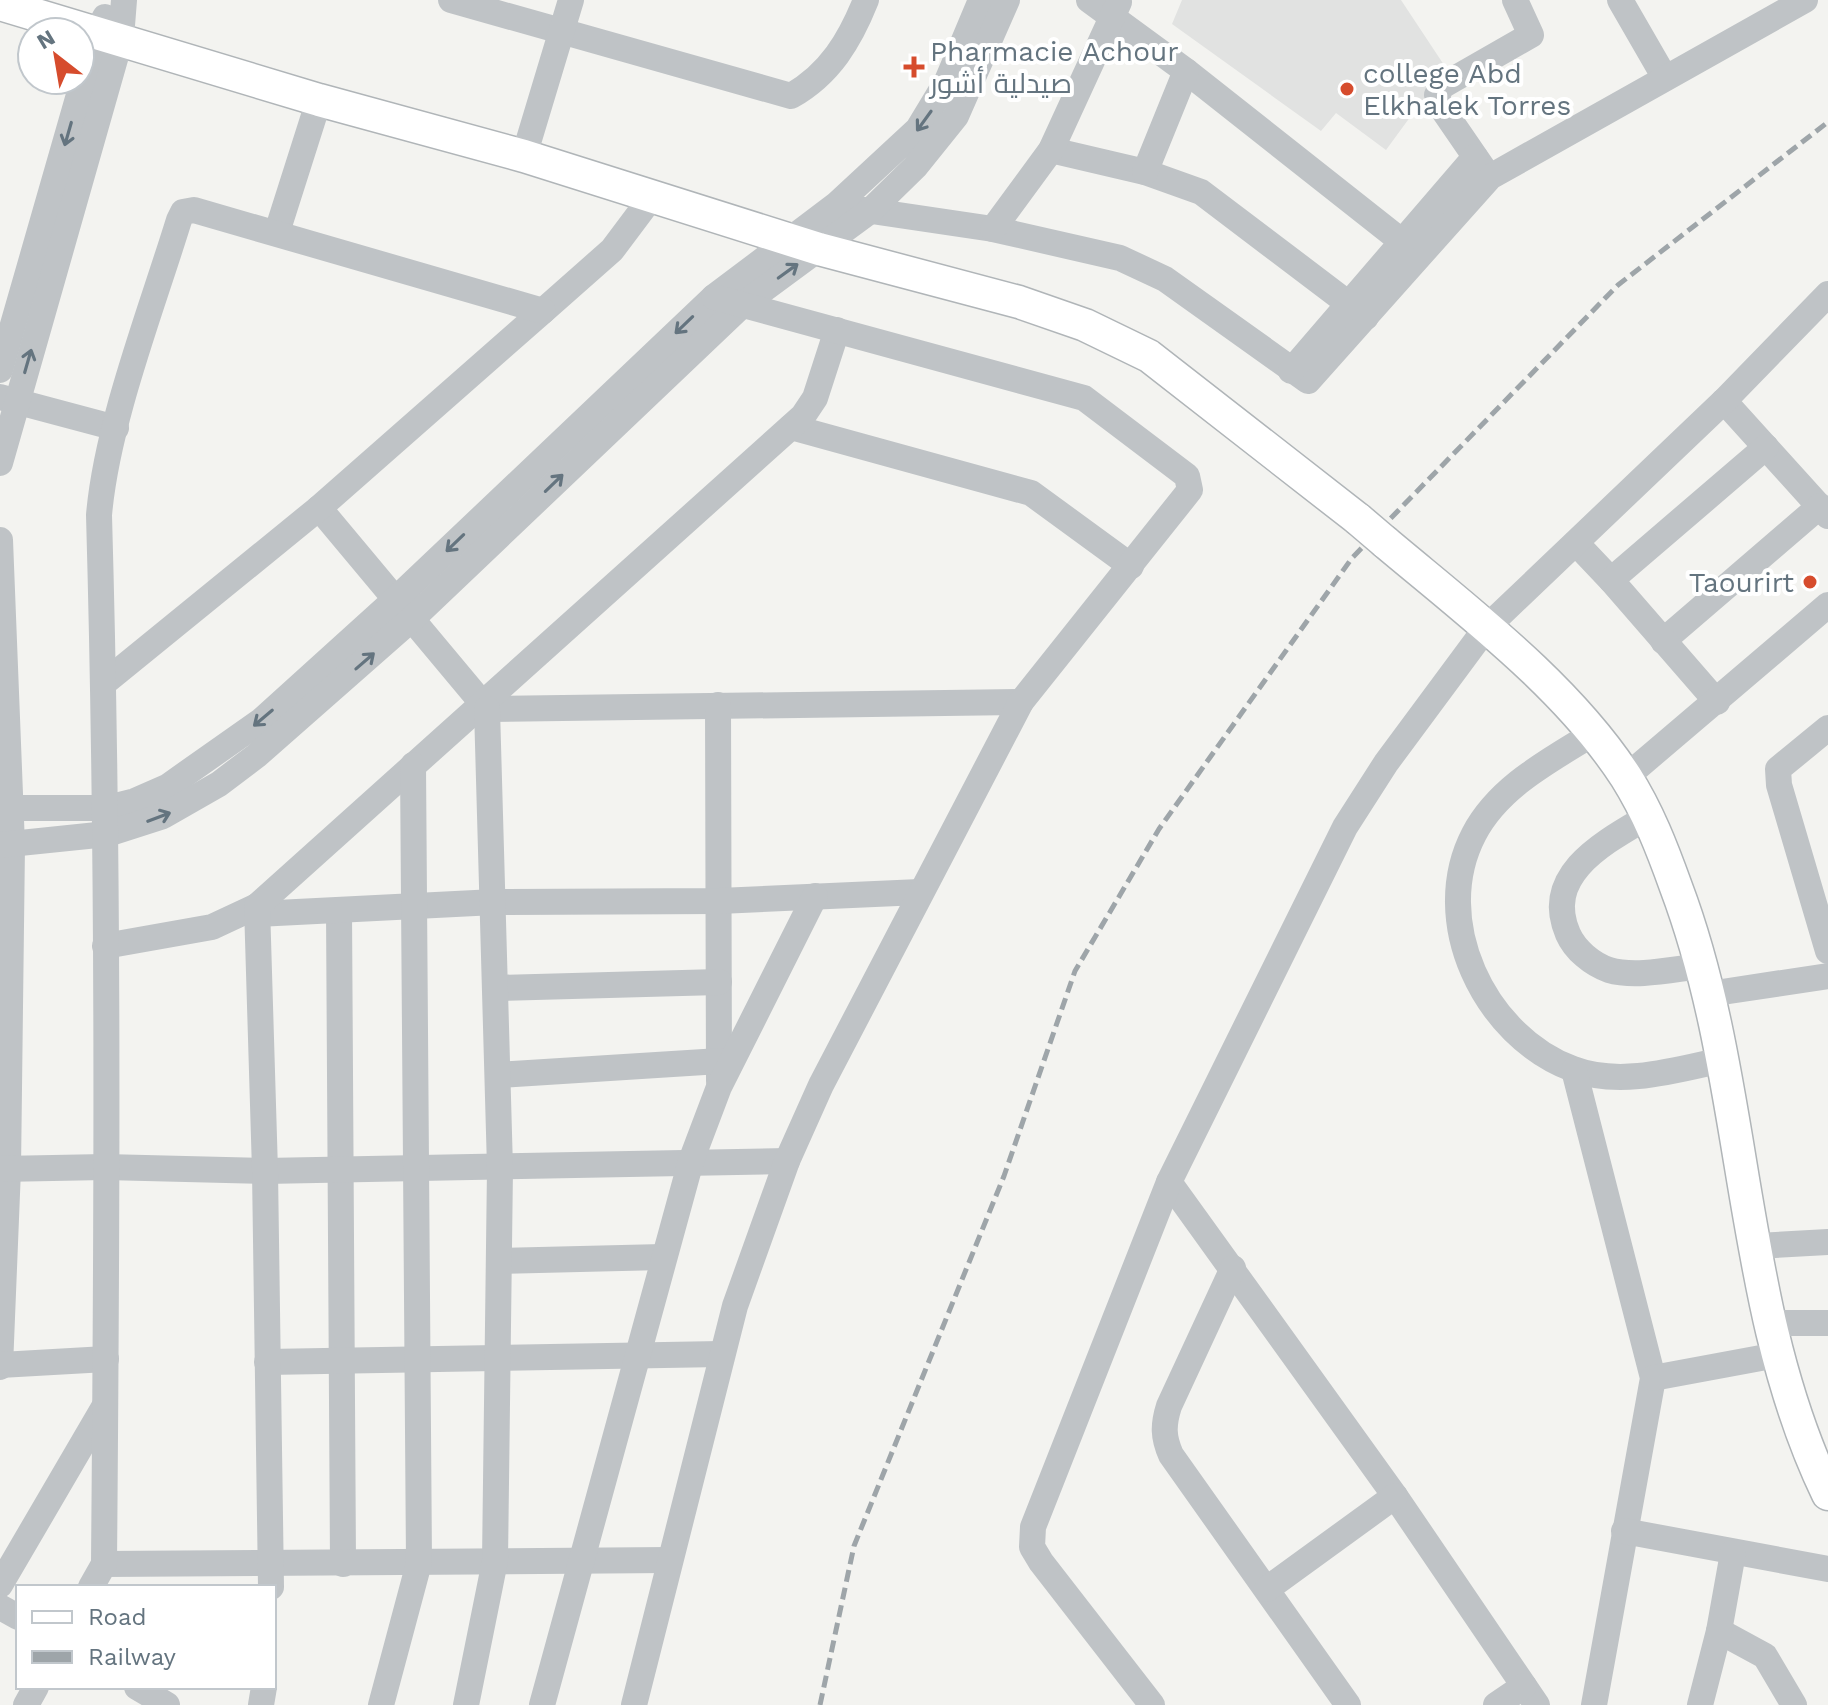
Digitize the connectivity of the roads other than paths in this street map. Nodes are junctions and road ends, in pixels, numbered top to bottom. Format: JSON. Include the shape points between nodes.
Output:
{"nodes":[{"id":1,"x":114,"y":0,"type":"edge"},
{"id":2,"x":124,"y":0,"type":"edge"},
{"id":3,"x":451,"y":0,"type":"edge"},
{"id":4,"x":571,"y":0,"type":"edge"},
{"id":5,"x":866,"y":0,"type":"edge"},
{"id":6,"x":981,"y":0,"type":"edge"},
{"id":7,"x":1007,"y":0,"type":"edge"},
{"id":8,"x":1089,"y":0,"type":"edge"},
{"id":9,"x":1515,"y":0,"type":"edge"},
{"id":10,"x":1620,"y":0,"type":"edge"},
{"id":11,"x":1805,"y":0,"type":"edge"},
{"id":12,"x":0,"y":4,"type":"edge"},
{"id":13,"x":1117,"y":8,"type":"edge"},
{"id":14,"x":562,"y":33,"type":"junction"},
{"id":15,"x":109,"y":35,"type":"junction"},
{"id":16,"x":1186,"y":71,"type":"junction"},
{"id":17,"x":1665,"y":78,"type":"junction"},
{"id":18,"x":319,"y":100,"type":"junction"},
{"id":19,"x":1051,"y":150,"type":"junction"},
{"id":20,"x":524,"y":156,"type":"junction"},
{"id":21,"x":1483,"y":167,"type":"junction"},
{"id":22,"x":1145,"y":172,"type":"junction"},
{"id":23,"x":651,"y":198,"type":"junction"},
{"id":24,"x":836,"y":205,"type":"junction"},
{"id":25,"x":870,"y":211,"type":"junction"},
{"id":26,"x":993,"y":229,"type":"junction"},
{"id":27,"x":277,"y":232,"type":"junction"},
{"id":28,"x":788,"y":239,"type":"junction"},
{"id":29,"x":1410,"y":248,"type":"junction"},
{"id":30,"x":819,"y":249,"type":"junction"},
{"id":31,"x":1828,"y":294,"type":"edge"},
{"id":32,"x":714,"y":297,"type":"junction"},
{"id":33,"x":741,"y":306,"type":"junction"},
{"id":34,"x":1357,"y":310,"type":"junction"},
{"id":35,"x":543,"y":311,"type":"junction"},
{"id":36,"x":837,"y":330,"type":"junction"},
{"id":37,"x":0,"y":370,"type":"edge"},
{"id":38,"x":8,"y":399,"type":"edge"},
{"id":39,"x":1724,"y":401,"type":"junction"},
{"id":40,"x":791,"y":427,"type":"junction"},
{"id":41,"x":116,"y":428,"type":"junction"},
{"id":42,"x":1766,"y":447,"type":"junction"},
{"id":43,"x":0,"y":463,"type":"edge"},
{"id":44,"x":319,"y":508,"type":"junction"},
{"id":45,"x":1824,"y":511,"type":"edge"},
{"id":46,"x":0,"y":540,"type":"edge"},
{"id":47,"x":1576,"y":543,"type":"junction"},
{"id":48,"x":1131,"y":566,"type":"junction"},
{"id":49,"x":1611,"y":580,"type":"junction"},
{"id":50,"x":2,"y":584,"type":"edge"},
{"id":51,"x":1828,"y":605,"type":"edge"},
{"id":52,"x":406,"y":608,"type":"junction"},
{"id":53,"x":1486,"y":628,"type":"junction"},
{"id":54,"x":1663,"y":641,"type":"junction"},
{"id":55,"x":104,"y":683,"type":"junction"},
{"id":56,"x":1021,"y":702,"type":"junction"},
{"id":57,"x":1717,"y":702,"type":"junction"},
{"id":58,"x":718,"y":705,"type":"junction"},
{"id":59,"x":485,"y":706,"type":"junction"},
{"id":60,"x":1828,"y":728,"type":"edge"},
{"id":61,"x":1594,"y":733,"type":"junction"},
{"id":62,"x":413,"y":765,"type":"junction"},
{"id":63,"x":1626,"y":777,"type":"junction"},
{"id":64,"x":6,"y":808,"type":"edge"},
{"id":65,"x":107,"y":808,"type":"junction"},
{"id":66,"x":1649,"y":816,"type":"junction"},
{"id":67,"x":107,"y":834,"type":"junction"},
{"id":68,"x":6,"y":845,"type":"edge"},
{"id":69,"x":920,"y":892,"type":"junction"},
{"id":70,"x":815,"y":896,"type":"junction"},
{"id":71,"x":719,"y":901,"type":"junction"},
{"id":72,"x":495,"y":902,"type":"junction"},
{"id":73,"x":416,"y":906,"type":"junction"},
{"id":74,"x":257,"y":910,"type":"junction"},
{"id":75,"x":339,"y":910,"type":"junction"},
{"id":76,"x":105,"y":946,"type":"junction"},
{"id":77,"x":1828,"y":951,"type":"edge"},
{"id":78,"x":1828,"y":976,"type":"edge"},
{"id":79,"x":1705,"y":980,"type":"junction"},
{"id":80,"x":719,"y":982,"type":"junction"},
{"id":81,"x":496,"y":988,"type":"junction"},
{"id":82,"x":1722,"y":1060,"type":"junction"},
{"id":83,"x":720,"y":1061,"type":"junction"},
{"id":84,"x":1574,"y":1070,"type":"junction"},
{"id":85,"x":498,"y":1075,"type":"junction"},
{"id":86,"x":719,"y":1087,"type":"junction"},
{"id":87,"x":691,"y":1161,"type":"junction"},
{"id":88,"x":787,"y":1161,"type":"junction"},
{"id":89,"x":105,"y":1167,"type":"junction"},
{"id":90,"x":500,"y":1168,"type":"junction"},
{"id":91,"x":4,"y":1169,"type":"edge"},
{"id":92,"x":416,"y":1169,"type":"junction"},
{"id":93,"x":341,"y":1170,"type":"junction"},
{"id":94,"x":265,"y":1171,"type":"junction"},
{"id":95,"x":1169,"y":1182,"type":"junction"},
{"id":96,"x":1828,"y":1242,"type":"edge"},
{"id":97,"x":1757,"y":1246,"type":"junction"},
{"id":98,"x":663,"y":1257,"type":"junction"},
{"id":99,"x":500,"y":1261,"type":"junction"},
{"id":100,"x":1233,"y":1268,"type":"junction"},
{"id":101,"x":1771,"y":1323,"type":"junction"},
{"id":102,"x":1828,"y":1323,"type":"edge"},
{"id":103,"x":721,"y":1354,"type":"junction"},
{"id":104,"x":635,"y":1355,"type":"junction"},
{"id":105,"x":1777,"y":1355,"type":"junction"},
{"id":106,"x":499,"y":1356,"type":"junction"},
{"id":107,"x":417,"y":1358,"type":"junction"},
{"id":108,"x":106,"y":1359,"type":"junction"},
{"id":109,"x":341,"y":1361,"type":"junction"},
{"id":110,"x":267,"y":1362,"type":"junction"},
{"id":111,"x":1,"y":1365,"type":"edge"},
{"id":112,"x":1653,"y":1378,"type":"junction"},
{"id":113,"x":105,"y":1404,"type":"junction"},
{"id":114,"x":1828,"y":1494,"type":"edge"},
{"id":115,"x":1395,"y":1496,"type":"junction"},
{"id":116,"x":1624,"y":1531,"type":"junction"},
{"id":117,"x":1733,"y":1553,"type":"junction"},
{"id":118,"x":670,"y":1560,"type":"junction"},
{"id":119,"x":495,"y":1561,"type":"junction"},
{"id":120,"x":580,"y":1561,"type":"junction"},
{"id":121,"x":419,"y":1563,"type":"junction"},
{"id":122,"x":343,"y":1564,"type":"junction"},
{"id":123,"x":1828,"y":1569,"type":"edge"},
{"id":124,"x":98,"y":1576,"type":"edge"},
{"id":125,"x":271,"y":1576,"type":"edge"},
{"id":126,"x":0,"y":1585,"type":"edge"},
{"id":127,"x":1267,"y":1589,"type":"junction"},
{"id":128,"x":1719,"y":1631,"type":"junction"},
{"id":129,"x":140,"y":1689,"type":"edge"},
{"id":130,"x":1530,"y":1695,"type":"edge"},
{"id":131,"x":162,"y":1704,"type":"edge"},
{"id":132,"x":381,"y":1705,"type":"edge"},
{"id":133,"x":466,"y":1705,"type":"edge"},
{"id":134,"x":542,"y":1705,"type":"edge"},
{"id":135,"x":634,"y":1705,"type":"edge"},
{"id":136,"x":1152,"y":1705,"type":"edge"},
{"id":137,"x":1348,"y":1705,"type":"edge"},
{"id":138,"x":1496,"y":1705,"type":"edge"},
{"id":139,"x":1594,"y":1705,"type":"edge"},
{"id":140,"x":1700,"y":1705,"type":"edge"},
{"id":141,"x":1794,"y":1705,"type":"edge"}],
"edges":[{"from":1,"to":15,"type":"street"},
{"from":2,"to":15,"type":"street"},
{"from":3,"to":14,"type":"street"},
{"from":4,"to":14,"type":"street"},
{"from":5,"to":14,"type":"street","via":[[844,49],[791,96]]},
{"from":6,"to":24,"type":"street","one_way":true,"via":[[947,81],[918,129]]},
{"from":7,"to":25,"type":"street","via":[[956,116]]},
{"from":8,"to":13,"type":"street"},
{"from":9,"to":21,"type":"street","via":[[1531,35],[1442,86],[1437,95]]},
{"from":10,"to":17,"type":"street"},
{"from":11,"to":17,"type":"street"},
{"from":12,"to":15,"type":"main road"},
{"from":13,"to":16,"type":"street"},
{"from":13,"to":19,"type":"street"},
{"from":14,"to":20,"type":"street"},
{"from":15,"to":18,"type":"main road"},
{"from":15,"to":37,"type":"street","one_way":true},
{"from":38,"to":15,"type":"street","one_way":true},
{"from":16,"to":22,"type":"street"},
{"from":16,"to":29,"type":"street"},
{"from":17,"to":21,"type":"street"},
{"from":18,"to":20,"type":"main road"},
{"from":18,"to":27,"type":"street"},
{"from":19,"to":22,"type":"street"},
{"from":19,"to":26,"type":"street"},
{"from":20,"to":23,"type":"main road"},
{"from":21,"to":29,"type":"street"},
{"from":22,"to":34,"type":"street","via":[[1201,192]]},
{"from":23,"to":28,"type":"main road"},
{"from":23,"to":35,"type":"street","via":[[612,250]]},
{"from":24,"to":25,"type":"street"},
{"from":24,"to":28,"type":"street"},
{"from":25,"to":26,"type":"street"},
{"from":25,"to":30,"type":"street"},
{"from":26,"to":34,"type":"street","via":[[1138,265],[1165,279],[1302,380],[1313,379]]},
{"from":27,"to":35,"type":"street"},
{"from":27,"to":41,"type":"street","via":[[194,210],[183,212]]},
{"from":28,"to":30,"type":"main road"},
{"from":28,"to":32,"type":"street"},
{"from":29,"to":34,"type":"street"},
{"from":33,"to":30,"type":"street","one_way":true},
{"from":30,"to":53,"type":"main road","bridge":true,"via":[[1019,302],[1131,346],[1358,519]]},
{"from":31,"to":39,"type":"street"},
{"from":32,"to":33,"type":"street"},
{"from":32,"to":52,"type":"street","one_way":true},
{"from":33,"to":36,"type":"street"},
{"from":52,"to":33,"type":"street","one_way":true},
{"from":35,"to":44,"type":"street"},
{"from":36,"to":40,"type":"street","via":[[815,398]]},
{"from":36,"to":48,"type":"street","via":[[1084,398],[1187,476],[1190,490]]},
{"from":38,"to":41,"type":"street"},
{"from":38,"to":43,"type":"street"},
{"from":39,"to":42,"type":"street"},
{"from":39,"to":47,"type":"street"},
{"from":40,"to":48,"type":"street","via":[[1031,493]]},
{"from":40,"to":59,"type":"street"},
{"from":41,"to":55,"type":"street","via":[[99,515]]},
{"from":42,"to":45,"type":"street"},
{"from":42,"to":49,"type":"street"},
{"from":44,"to":52,"type":"street"},
{"from":44,"to":55,"type":"street"},
{"from":45,"to":54,"type":"street"},
{"from":46,"to":50,"type":"street"},
{"from":47,"to":49,"type":"street"},
{"from":47,"to":53,"type":"street"},
{"from":48,"to":56,"type":"street"},
{"from":49,"to":54,"type":"street"},
{"from":50,"to":64,"type":"street"},
{"from":51,"to":57,"type":"street"},
{"from":52,"to":59,"type":"street"},
{"from":52,"to":65,"type":"street","one_way":true,"via":[[207,761],[167,787]]},
{"from":67,"to":52,"type":"street","one_way":true,"via":[[163,816],[219,784],[256,756]]},
{"from":53,"to":61,"type":"main road"},
{"from":53,"to":95,"type":"street","via":[[1345,827]]},
{"from":54,"to":57,"type":"street"},
{"from":55,"to":65,"type":"street"},
{"from":56,"to":58,"type":"street"},
{"from":56,"to":69,"type":"street"},
{"from":57,"to":63,"type":"street"},
{"from":58,"to":59,"type":"street"},
{"from":58,"to":71,"type":"street"},
{"from":59,"to":62,"type":"street"},
{"from":59,"to":72,"type":"street"},
{"from":60,"to":77,"type":"street","via":[[1778,769]]},
{"from":61,"to":63,"type":"main road"},
{"from":61,"to":84,"type":"street","via":[[1531,772],[1496,804],[1475,833],[1461,870],[1458,909],[1459,934],[1475,976],[1503,1018],[1536,1050]]},
{"from":62,"to":73,"type":"street"},
{"from":62,"to":74,"type":"street"},
{"from":63,"to":66,"type":"main road"},
{"from":64,"to":65,"type":"street"},
{"from":64,"to":68,"type":"street"},
{"from":65,"to":67,"type":"street"},
{"from":66,"to":79,"type":"main road"},
{"from":66,"to":79,"type":"street","via":[[1582,863],[1559,900],[1562,920],[1572,943],[1610,970]]},
{"from":67,"to":68,"type":"street"},
{"from":67,"to":76,"type":"street"},
{"from":68,"to":91,"type":"street"},
{"from":69,"to":70,"type":"street"},
{"from":69,"to":88,"type":"street"},
{"from":70,"to":71,"type":"street"},
{"from":70,"to":86,"type":"street"},
{"from":71,"to":72,"type":"street"},
{"from":71,"to":80,"type":"street"},
{"from":72,"to":73,"type":"street"},
{"from":72,"to":81,"type":"street"},
{"from":73,"to":75,"type":"street"},
{"from":73,"to":92,"type":"street"},
{"from":74,"to":75,"type":"street"},
{"from":74,"to":76,"type":"street","via":[[201,930]]},
{"from":74,"to":94,"type":"street"},
{"from":75,"to":93,"type":"street"},
{"from":76,"to":89,"type":"street"},
{"from":78,"to":79,"type":"street"},
{"from":79,"to":82,"type":"main road"},
{"from":80,"to":81,"type":"street"},
{"from":80,"to":83,"type":"street"},
{"from":81,"to":85,"type":"street"},
{"from":82,"to":84,"type":"street","via":[[1657,1075]]},
{"from":82,"to":97,"type":"main road"},
{"from":83,"to":85,"type":"street"},
{"from":83,"to":86,"type":"street"},
{"from":84,"to":112,"type":"street"},
{"from":85,"to":90,"type":"street"},
{"from":86,"to":87,"type":"street"},
{"from":87,"to":88,"type":"street"},
{"from":87,"to":90,"type":"street"},
{"from":87,"to":98,"type":"street"},
{"from":88,"to":103,"type":"street"},
{"from":89,"to":91,"type":"street"},
{"from":89,"to":94,"type":"street"},
{"from":89,"to":108,"type":"street"},
{"from":90,"to":92,"type":"street"},
{"from":90,"to":99,"type":"street"},
{"from":91,"to":111,"type":"street"},
{"from":92,"to":93,"type":"street"},
{"from":92,"to":107,"type":"street"},
{"from":93,"to":94,"type":"street"},
{"from":93,"to":109,"type":"street"},
{"from":94,"to":110,"type":"street"},
{"from":95,"to":100,"type":"street"},
{"from":95,"to":136,"type":"street","via":[[1033,1527],[1032,1547]]},
{"from":96,"to":97,"type":"street"},
{"from":97,"to":101,"type":"main road"},
{"from":98,"to":99,"type":"street"},
{"from":98,"to":104,"type":"street"},
{"from":99,"to":106,"type":"street"},
{"from":100,"to":115,"type":"street"},
{"from":100,"to":127,"type":"street","via":[[1169,1406],[1165,1440]]},
{"from":101,"to":102,"type":"street"},
{"from":101,"to":105,"type":"main road"},
{"from":103,"to":104,"type":"street"},
{"from":103,"to":118,"type":"street"},
{"from":104,"to":106,"type":"street"},
{"from":104,"to":120,"type":"street"},
{"from":105,"to":112,"type":"street"},
{"from":105,"to":114,"type":"main road","via":[[1808,1452]]},
{"from":106,"to":107,"type":"street"},
{"from":106,"to":119,"type":"street"},
{"from":107,"to":109,"type":"street"},
{"from":107,"to":121,"type":"street"},
{"from":108,"to":111,"type":"street"},
{"from":108,"to":113,"type":"street"},
{"from":109,"to":110,"type":"street"},
{"from":109,"to":122,"type":"street"},
{"from":110,"to":125,"type":"street"},
{"from":112,"to":116,"type":"street"},
{"from":113,"to":124,"type":"street"},
{"from":113,"to":126,"type":"street"},
{"from":115,"to":127,"type":"street"},
{"from":115,"to":130,"type":"street"},
{"from":116,"to":117,"type":"street"},
{"from":116,"to":139,"type":"street"},
{"from":117,"to":123,"type":"street"},
{"from":117,"to":128,"type":"street"},
{"from":118,"to":120,"type":"street"},
{"from":118,"to":135,"type":"street"},
{"from":119,"to":120,"type":"street"},
{"from":119,"to":121,"type":"street"},
{"from":119,"to":133,"type":"street"},
{"from":120,"to":134,"type":"street"},
{"from":121,"to":122,"type":"street"},
{"from":121,"to":132,"type":"street"},
{"from":122,"to":125,"type":"street"},
{"from":124,"to":125,"type":"street"},
{"from":127,"to":137,"type":"street"},
{"from":128,"to":140,"type":"street"},
{"from":128,"to":141,"type":"street","via":[[1765,1656]]},
{"from":129,"to":131,"type":"street"},
{"from":130,"to":138,"type":"street"}]}
